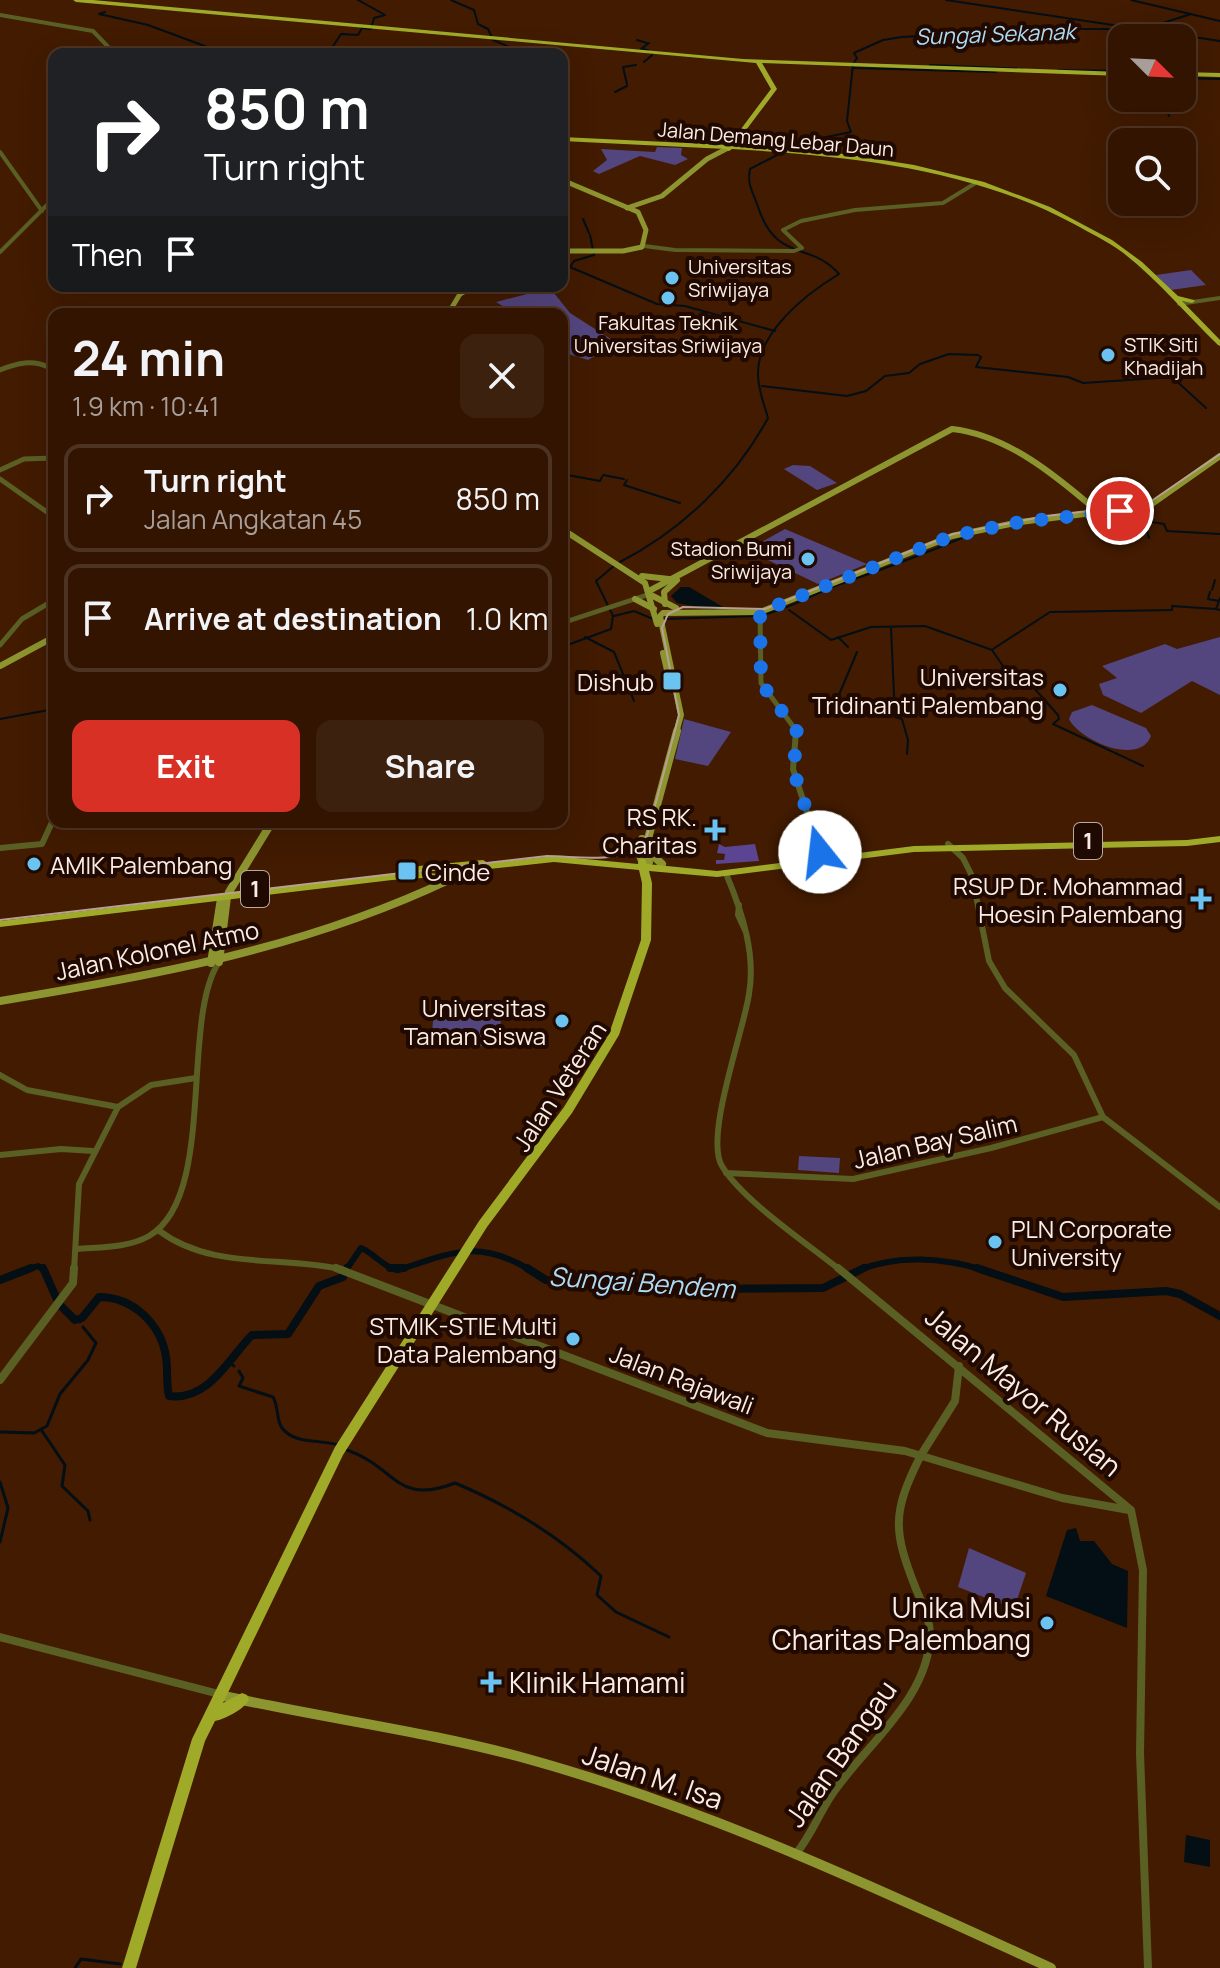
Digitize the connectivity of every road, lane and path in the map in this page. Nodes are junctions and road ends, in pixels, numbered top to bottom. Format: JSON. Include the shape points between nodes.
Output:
{"nodes":[{"id":1,"x":76,"y":0,"type":"edge"},
{"id":2,"x":89,"y":0,"type":"edge"},
{"id":3,"x":105,"y":2,"type":"edge"},
{"id":4,"x":0,"y":15,"type":"edge"},
{"id":5,"x":491,"y":38,"type":"junction"},
{"id":6,"x":109,"y":48,"type":"edge"},
{"id":7,"x":738,"y":61,"type":"junction"},
{"id":8,"x":852,"y":65,"type":"junction"},
{"id":9,"x":761,"y":66,"type":"junction"},
{"id":10,"x":1108,"y":73,"type":"edge"},
{"id":11,"x":1196,"y":75,"type":"edge"},
{"id":12,"x":1220,"y":76,"type":"edge"},
{"id":13,"x":568,"y":139,"type":"edge"},
{"id":14,"x":731,"y":146,"type":"junction"},
{"id":15,"x":791,"y":152,"type":"junction"},
{"id":16,"x":1,"y":153,"type":"edge"},
{"id":17,"x":974,"y":184,"type":"junction"},
{"id":18,"x":568,"y":185,"type":"edge"},
{"id":19,"x":985,"y":186,"type":"junction"},
{"id":20,"x":48,"y":204,"type":"edge"},
{"id":21,"x":627,"y":208,"type":"junction"},
{"id":22,"x":42,"y":211,"type":"junction"},
{"id":23,"x":644,"y":246,"type":"junction"},
{"id":24,"x":568,"y":251,"type":"edge"},
{"id":25,"x":0,"y":252,"type":"edge"},
{"id":26,"x":1220,"y":298,"type":"edge"},
{"id":27,"x":1185,"y":303,"type":"junction"},
{"id":28,"x":1220,"y":342,"type":"edge"},
{"id":29,"x":48,"y":367,"type":"edge"},
{"id":30,"x":0,"y":370,"type":"edge"},
{"id":31,"x":1220,"y":455,"type":"edge"},
{"id":32,"x":48,"y":458,"type":"edge"},
{"id":33,"x":0,"y":470,"type":"edge"},
{"id":34,"x":0,"y":479,"type":"edge"},
{"id":35,"x":1092,"y":511,"type":"junction"},
{"id":36,"x":48,"y":513,"type":"edge"},
{"id":37,"x":568,"y":531,"type":"edge"},
{"id":38,"x":620,"y":562,"type":"junction"},
{"id":39,"x":851,"y":574,"type":"junction"},
{"id":40,"x":642,"y":576,"type":"junction"},
{"id":41,"x":676,"y":579,"type":"junction"},
{"id":42,"x":653,"y":593,"type":"junction"},
{"id":43,"x":634,"y":598,"type":"junction"},
{"id":44,"x":48,"y":603,"type":"edge"},
{"id":45,"x":665,"y":605,"type":"junction"},
{"id":46,"x":680,"y":610,"type":"junction"},
{"id":47,"x":723,"y":613,"type":"junction"},
{"id":48,"x":760,"y":614,"type":"junction"},
{"id":49,"x":709,"y":615,"type":"junction"},
{"id":50,"x":658,"y":616,"type":"junction"},
{"id":51,"x":568,"y":620,"type":"edge"},
{"id":52,"x":48,"y":641,"type":"edge"},
{"id":53,"x":0,"y":645,"type":"edge"},
{"id":54,"x":0,"y":667,"type":"edge"},
{"id":55,"x":678,"y":718,"type":"junction"},
{"id":56,"x":49,"y":828,"type":"edge"},
{"id":57,"x":266,"y":828,"type":"edge"},
{"id":58,"x":1220,"y":836,"type":"edge"},
{"id":59,"x":646,"y":846,"type":"junction"},
{"id":60,"x":950,"y":846,"type":"junction"},
{"id":61,"x":0,"y":848,"type":"edge"},
{"id":62,"x":827,"y":856,"type":"junction"},
{"id":63,"x":662,"y":864,"type":"junction"},
{"id":64,"x":488,"y":866,"type":"junction"},
{"id":65,"x":647,"y":866,"type":"junction"},
{"id":66,"x":455,"y":874,"type":"junction"},
{"id":67,"x":729,"y":874,"type":"junction"},
{"id":68,"x":227,"y":894,"type":"junction"},
{"id":69,"x":381,"y":909,"type":"junction"},
{"id":70,"x":0,"y":921,"type":"edge"},
{"id":71,"x":214,"y":965,"type":"junction"},
{"id":72,"x":0,"y":1001,"type":"edge"},
{"id":73,"x":0,"y":1075,"type":"edge"},
{"id":74,"x":196,"y":1078,"type":"junction"},
{"id":75,"x":118,"y":1107,"type":"junction"},
{"id":76,"x":1103,"y":1117,"type":"junction"},
{"id":77,"x":93,"y":1151,"type":"junction"},
{"id":78,"x":0,"y":1155,"type":"edge"},
{"id":79,"x":726,"y":1173,"type":"junction"},
{"id":80,"x":1220,"y":1207,"type":"edge"},
{"id":81,"x":158,"y":1230,"type":"junction"},
{"id":82,"x":77,"y":1249,"type":"junction"},
{"id":83,"x":435,"y":1305,"type":"junction"},
{"id":84,"x":959,"y":1366,"type":"junction"},
{"id":85,"x":0,"y":1380,"type":"edge"},
{"id":86,"x":923,"y":1457,"type":"junction"},
{"id":87,"x":1131,"y":1510,"type":"junction"},
{"id":88,"x":0,"y":1637,"type":"edge"},
{"id":89,"x":222,"y":1695,"type":"junction"},
{"id":90,"x":242,"y":1700,"type":"junction"},
{"id":91,"x":216,"y":1715,"type":"junction"},
{"id":92,"x":202,"y":1740,"type":"junction"},
{"id":93,"x":798,"y":1855,"type":"junction"},
{"id":94,"x":129,"y":1968,"type":"edge"},
{"id":95,"x":135,"y":1968,"type":"edge"},
{"id":96,"x":1051,"y":1968,"type":"edge"},
{"id":97,"x":1148,"y":1968,"type":"edge"}],
"edges":[{"from":1,"to":3,"type":"highway"},
{"from":2,"to":3,"type":"highway"},
{"from":3,"to":5,"type":"highway"},
{"from":4,"to":6,"type":"street","via":[[93,31]]},
{"from":5,"to":7,"type":"highway"},
{"from":5,"to":9,"type":"highway","via":[[728,58]]},
{"from":7,"to":9,"type":"highway"},
{"from":7,"to":9,"type":"highway"},
{"from":8,"to":9,"type":"highway"},
{"from":8,"to":9,"type":"highway"},
{"from":8,"to":10,"type":"highway"},
{"from":9,"to":14,"type":"highway","via":[[774,90]]},
{"from":11,"to":12,"type":"highway"},
{"from":13,"to":14,"type":"highway","name":"Jalan Demang Lebar Daun"},
{"from":14,"to":15,"type":"highway","name":"Jalan Demang Lebar Daun"},
{"from":14,"to":21,"type":"main road","via":[[662,196]]},
{"from":15,"to":17,"type":"highway","name":"Jalan Demang Lebar Daun","via":[[892,165]]},
{"from":15,"to":19,"type":"highway","name":"Jalan Demang Lebar Daun","via":[[892,163]]},
{"from":16,"to":22,"type":"street"},
{"from":17,"to":19,"type":"highway","name":"Jalan Demang Lebar Daun"},
{"from":17,"to":23,"type":"street","via":[[943,203],[869,208],[801,221],[783,230],[798,250]]},
{"from":18,"to":21,"type":"main road"},
{"from":19,"to":27,"type":"highway","name":"Jalan Demang Lebar Daun","via":[[1032,202],[1111,242]]},
{"from":20,"to":22,"type":"street"},
{"from":21,"to":23,"type":"main road","via":[[643,219]]},
{"from":22,"to":25,"type":"street"},
{"from":23,"to":24,"type":"main road"},
{"from":26,"to":27,"type":"street"},
{"from":27,"to":28,"type":"highway","name":"Jalan Demang Lebar Daun"},
{"from":29,"to":30,"type":"street","via":[[22,363]]},
{"from":31,"to":35,"type":"main road","via":[[1158,502]]},
{"from":32,"to":33,"type":"street","via":[[24,459]]},
{"from":34,"to":36,"type":"street"},
{"from":35,"to":39,"type":"main road","via":[[950,535]]},
{"from":35,"to":41,"type":"main road","via":[[1029,463],[952,430]]},
{"from":37,"to":38,"type":"main road"},
{"from":38,"to":40,"type":"main road"},
{"from":38,"to":42,"type":"main road"},
{"from":39,"to":47,"type":"main road","via":[[773,605]]},
{"from":39,"to":48,"type":"main road"},
{"from":40,"to":41,"type":"main road"},
{"from":40,"to":42,"type":"main road"},
{"from":41,"to":42,"type":"main road"},
{"from":41,"to":45,"type":"main road","via":[[664,592]]},
{"from":42,"to":43,"type":"street"},
{"from":42,"to":45,"type":"main road"},
{"from":42,"to":50,"type":"main road"},
{"from":43,"to":50,"type":"main road"},
{"from":43,"to":51,"type":"street"},
{"from":44,"to":53,"type":"street","via":[[17,624]]},
{"from":45,"to":46,"type":"main road"},
{"from":46,"to":47,"type":"main road"},
{"from":46,"to":49,"type":"main road"},
{"from":46,"to":50,"type":"main road"},
{"from":47,"to":49,"type":"main road"},
{"from":48,"to":49,"type":"main road"},
{"from":48,"to":62,"type":"street","via":[[761,683],[798,733],[793,769]]},
{"from":50,"to":55,"type":"main road"},
{"from":50,"to":55,"type":"main road"},
{"from":52,"to":54,"type":"main road"},
{"from":55,"to":59,"type":"main road"},
{"from":55,"to":65,"type":"main road","via":[[639,849]]},
{"from":56,"to":61,"type":"street","via":[[42,844]]},
{"from":57,"to":68,"type":"main road"},
{"from":58,"to":60,"type":"highway","number":"1"},
{"from":59,"to":63,"type":"main road"},
{"from":59,"to":65,"type":"main road"},
{"from":60,"to":62,"type":"highway","number":"1"},
{"from":60,"to":76,"type":"street","via":[[973,879],[991,965],[1005,988],[1074,1055]]},
{"from":62,"to":63,"type":"highway","number":"1","via":[[721,869]]},
{"from":62,"to":67,"type":"highway","number":"1"},
{"from":63,"to":65,"type":"highway","number":"1"},
{"from":64,"to":65,"type":"highway","number":"1","via":[[568,859]]},
{"from":64,"to":66,"type":"highway","number":"1"},
{"from":64,"to":69,"type":"main road","via":[[413,901]]},
{"from":65,"to":66,"type":"highway","number":"1","via":[[557,855]]},
{"from":65,"to":67,"type":"highway"},
{"from":65,"to":83,"type":"highway","name":"Jalan Veteran","via":[[646,940],[617,1028],[568,1110]]},
{"from":66,"to":68,"type":"highway","number":"1"},
{"from":66,"to":69,"type":"main road","name":"Jalan Kolonel Atmo"},
{"from":67,"to":79,"type":"street","via":[[745,930],[750,992],[716,1150]]},
{"from":68,"to":70,"type":"highway","number":"1"},
{"from":68,"to":71,"type":"main road"},
{"from":69,"to":71,"type":"main road","name":"Jalan Kolonel Atmo"},
{"from":71,"to":72,"type":"main road","name":"Jalan Kolonel Atmo"},
{"from":71,"to":74,"type":"street"},
{"from":73,"to":75,"type":"street","via":[[19,1090]]},
{"from":74,"to":75,"type":"street","via":[[151,1085]]},
{"from":74,"to":81,"type":"street","via":[[186,1168]]},
{"from":75,"to":77,"type":"street"},
{"from":76,"to":79,"type":"street","name":"Jalan Bay Salim","via":[[853,1179]]},
{"from":76,"to":80,"type":"street"},
{"from":77,"to":78,"type":"street"},
{"from":77,"to":82,"type":"street","via":[[79,1184]]},
{"from":79,"to":84,"type":"street","name":"Jalan Mayor Ruslan"},
{"from":81,"to":82,"type":"street","via":[[136,1241]]},
{"from":81,"to":83,"type":"street","name":"Jalan Rajawali","via":[[173,1243],[204,1255],[304,1261]]},
{"from":82,"to":85,"type":"street","via":[[73,1283]]},
{"from":83,"to":86,"type":"street","name":"Jalan Rajawali","via":[[767,1433]]},
{"from":83,"to":89,"type":"highway","name":"Jalan Veteran","via":[[348,1442]]},
{"from":84,"to":86,"type":"street","name":"Jalan Bangau","via":[[955,1401]]},
{"from":84,"to":87,"type":"street","name":"Jalan Mayor Ruslan"},
{"from":86,"to":87,"type":"street","name":"Jalan Rajawali","via":[[1091,1505]]},
{"from":86,"to":93,"type":"street","name":"Jalan Bangau","via":[[902,1493],[893,1525],[926,1613],[928,1658],[910,1694],[834,1791]]},
{"from":87,"to":97,"type":"street","via":[[1143,1570],[1140,1753]]},
{"from":88,"to":89,"type":"street"},
{"from":89,"to":90,"type":"main road","name":"Jalan M. Isa"},
{"from":89,"to":91,"type":"highway"},
{"from":89,"to":92,"type":"highway"},
{"from":90,"to":91,"type":"highway"},
{"from":90,"to":93,"type":"main road","name":"Jalan M. Isa","via":[[524,1758],[697,1814]]},
{"from":91,"to":92,"type":"highway"},
{"from":92,"to":94,"type":"highway"},
{"from":92,"to":95,"type":"highway"},
{"from":93,"to":96,"type":"main road","name":"Jalan M. Isa"}]}
